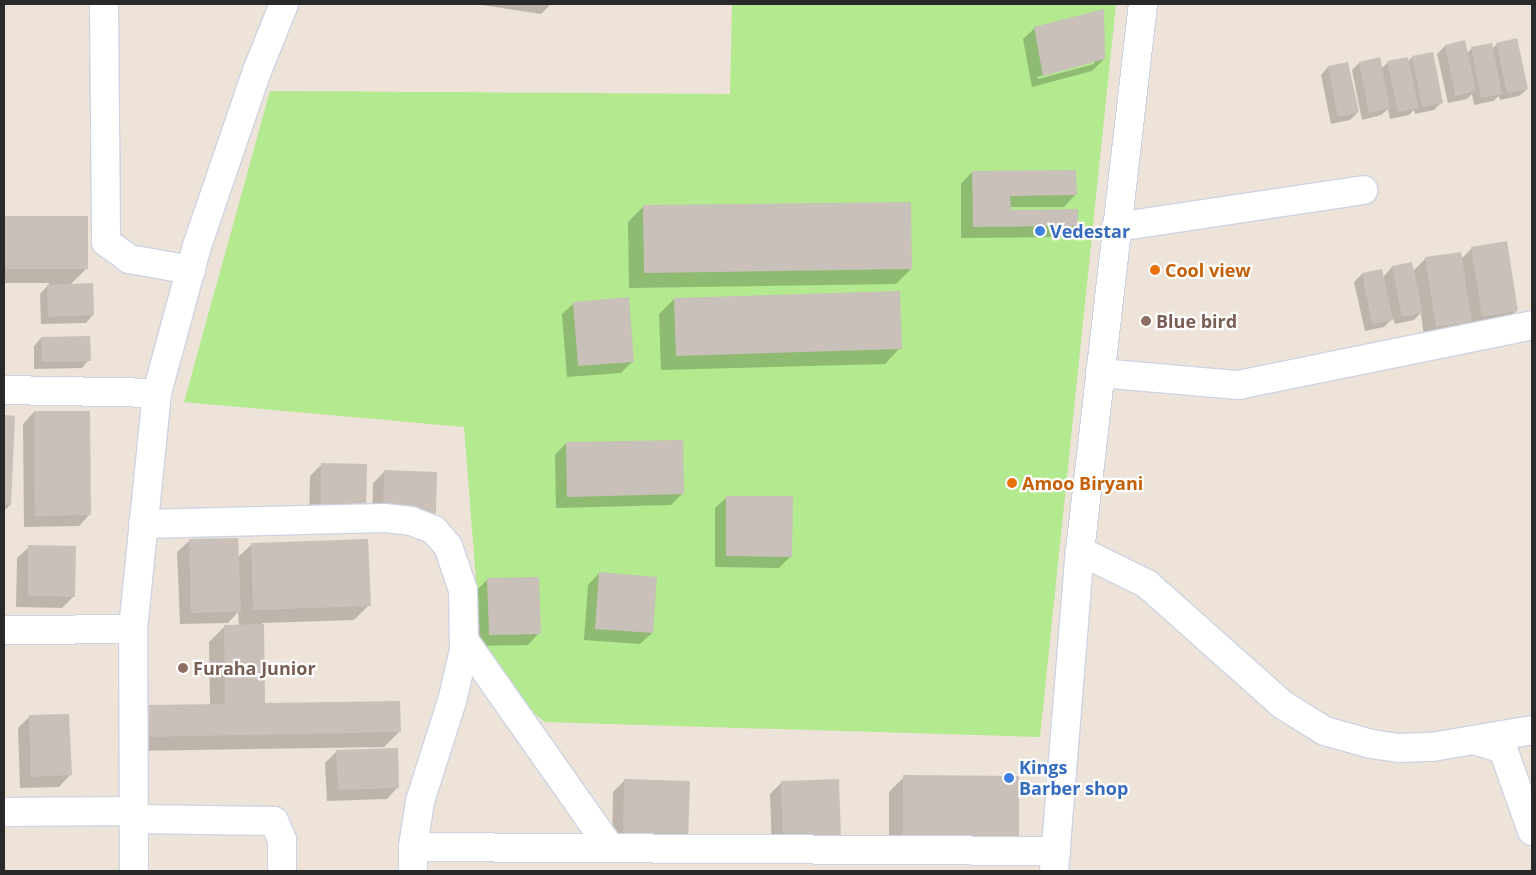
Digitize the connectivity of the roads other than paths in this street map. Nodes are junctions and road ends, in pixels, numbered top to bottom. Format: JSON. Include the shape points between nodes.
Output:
{"nodes":[{"id":1,"x":104,"y":4,"type":"edge"},
{"id":2,"x":284,"y":4,"type":"edge"},
{"id":3,"x":1143,"y":4,"type":"edge"},
{"id":4,"x":1363,"y":190,"type":"dead end"},
{"id":5,"x":1116,"y":227,"type":"junction"},
{"id":6,"x":191,"y":270,"type":"junction"},
{"id":7,"x":1532,"y":325,"type":"edge"},
{"id":8,"x":1100,"y":373,"type":"junction"},
{"id":9,"x":4,"y":390,"type":"edge"},
{"id":10,"x":156,"y":393,"type":"junction"},
{"id":11,"x":143,"y":524,"type":"junction"},
{"id":12,"x":1080,"y":551,"type":"junction"},
{"id":13,"x":133,"y":629,"type":"junction"},
{"id":14,"x":4,"y":630,"type":"edge"},
{"id":15,"x":464,"y":640,"type":"junction"},
{"id":16,"x":1532,"y":730,"type":"edge"},
{"id":17,"x":1474,"y":740,"type":"junction"},
{"id":18,"x":4,"y":812,"type":"edge"},
{"id":19,"x":134,"y":815,"type":"junction"},
{"id":20,"x":1532,"y":832,"type":"edge"},
{"id":21,"x":610,"y":848,"type":"junction"},
{"id":22,"x":413,"y":859,"type":"edge"},
{"id":23,"x":1055,"y":861,"type":"edge"},
{"id":24,"x":134,"y":871,"type":"edge"},
{"id":25,"x":282,"y":871,"type":"edge"}],
"edges":[{"from":1,"to":6,"type":"street","via":[[106,242],[129,259]]},
{"from":2,"to":6,"type":"street","via":[[257,72]]},
{"from":3,"to":5,"type":"street"},
{"from":4,"to":5,"type":"street"},
{"from":5,"to":8,"type":"street"},
{"from":6,"to":10,"type":"street"},
{"from":7,"to":8,"type":"street","via":[[1238,385]]},
{"from":8,"to":12,"type":"street"},
{"from":9,"to":10,"type":"street"},
{"from":10,"to":11,"type":"street"},
{"from":11,"to":13,"type":"street"},
{"from":11,"to":15,"type":"street","via":[[384,518],[411,521],[434,530],[448,546],[463,590]]},
{"from":12,"to":17,"type":"street","via":[[1147,584],[1283,705],[1325,731],[1398,748],[1432,747]]},
{"from":12,"to":23,"type":"street"},
{"from":13,"to":14,"type":"street"},
{"from":13,"to":19,"type":"street"},
{"from":15,"to":21,"type":"street"},
{"from":15,"to":22,"type":"street","via":[[452,701],[420,801]]},
{"from":16,"to":17,"type":"street"},
{"from":17,"to":20,"type":"street","via":[[1503,749]]},
{"from":18,"to":19,"type":"street"},
{"from":19,"to":24,"type":"street"},
{"from":19,"to":25,"type":"street","via":[[274,821],[282,840]]},
{"from":21,"to":22,"type":"street"},
{"from":21,"to":23,"type":"street"}]}
